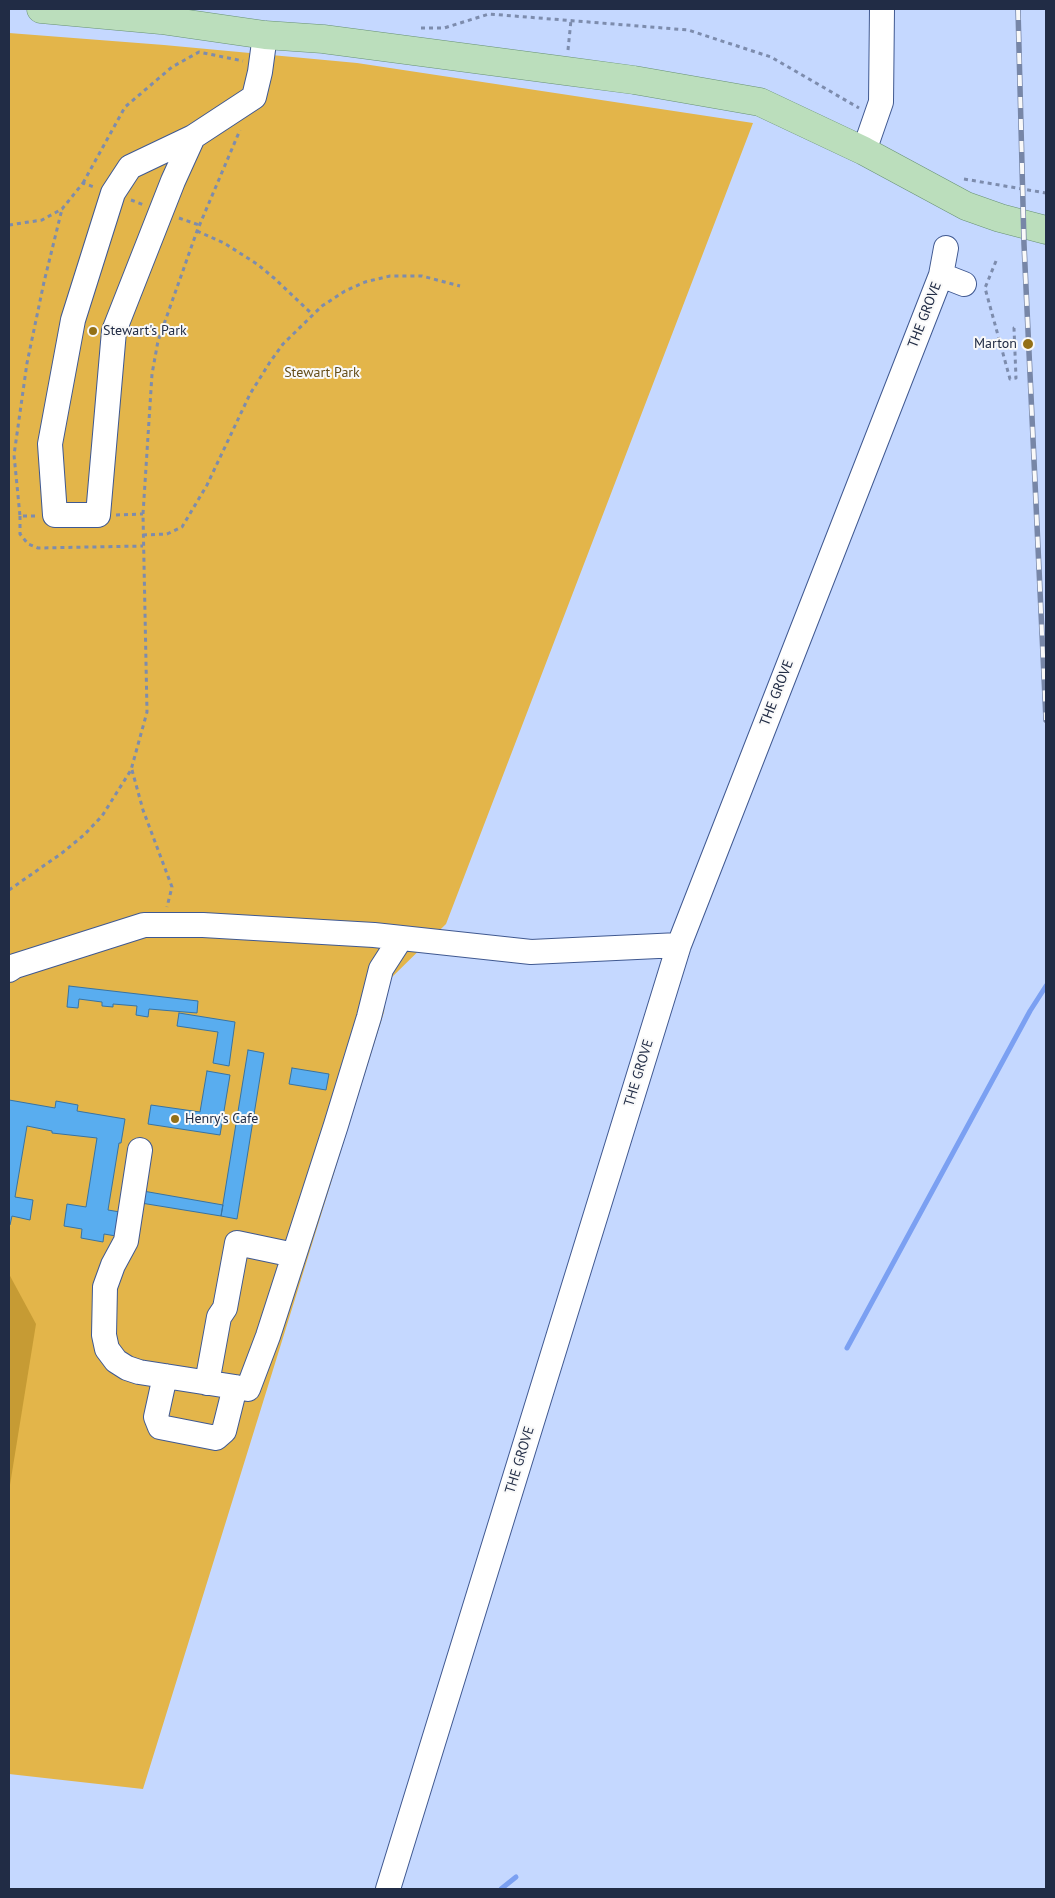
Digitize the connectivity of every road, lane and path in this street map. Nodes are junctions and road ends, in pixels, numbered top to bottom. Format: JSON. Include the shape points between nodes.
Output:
{"nodes":[{"id":1,"x":41,"y":9,"type":"edge"},
{"id":2,"x":882,"y":9,"type":"edge"},
{"id":3,"x":161,"y":14,"type":"edge"},
{"id":4,"x":570,"y":20,"type":"junction"},
{"id":5,"x":416,"y":28,"type":"dead end"},
{"id":6,"x":265,"y":35,"type":"junction"},
{"id":7,"x":261,"y":65,"type":"junction"},
{"id":8,"x":566,"y":71,"type":"junction"},
{"id":9,"x":254,"y":97,"type":"junction"},
{"id":10,"x":864,"y":111,"type":"dead end"},
{"id":11,"x":193,"y":137,"type":"junction"},
{"id":12,"x":864,"y":151,"type":"junction"},
{"id":13,"x":959,"y":178,"type":"dead end"},
{"id":14,"x":83,"y":183,"type":"junction"},
{"id":15,"x":100,"y":189,"type":"dead end"},
{"id":16,"x":1046,"y":193,"type":"edge"},
{"id":17,"x":126,"y":198,"type":"dead end"},
{"id":18,"x":148,"y":206,"type":"dead end"},
{"id":19,"x":62,"y":209,"type":"junction"},
{"id":20,"x":176,"y":217,"type":"dead end"},
{"id":21,"x":9,"y":225,"type":"edge"},
{"id":22,"x":199,"y":225,"type":"junction"},
{"id":23,"x":1046,"y":230,"type":"edge"},
{"id":24,"x":197,"y":231,"type":"junction"},
{"id":25,"x":946,"y":248,"type":"dead end"},
{"id":26,"x":996,"y":260,"type":"dead end"},
{"id":27,"x":941,"y":275,"type":"junction"},
{"id":28,"x":964,"y":284,"type":"dead end"},
{"id":29,"x":460,"y":286,"type":"dead end"},
{"id":30,"x":312,"y":314,"type":"junction"},
{"id":31,"x":1018,"y":327,"type":"dead end"},
{"id":32,"x":143,"y":514,"type":"junction"},
{"id":33,"x":54,"y":515,"type":"junction"},
{"id":34,"x":98,"y":515,"type":"junction"},
{"id":35,"x":20,"y":516,"type":"junction"},
{"id":36,"x":143,"y":535,"type":"junction"},
{"id":37,"x":143,"y":546,"type":"junction"},
{"id":38,"x":131,"y":770,"type":"junction"},
{"id":39,"x":9,"y":890,"type":"edge"},
{"id":40,"x":144,"y":925,"type":"junction"},
{"id":41,"x":401,"y":938,"type":"junction"},
{"id":42,"x":679,"y":945,"type":"junction"},
{"id":43,"x":9,"y":970,"type":"edge"},
{"id":44,"x":140,"y":1150,"type":"dead end"},
{"id":45,"x":294,"y":1255,"type":"junction"},
{"id":46,"x":165,"y":1376,"type":"junction"},
{"id":47,"x":207,"y":1383,"type":"junction"},
{"id":48,"x":235,"y":1388,"type":"junction"},
{"id":49,"x":388,"y":1889,"type":"edge"}],
"edges":[{"from":1,"to":3,"type":"main road"},
{"from":2,"to":12,"type":"street","via":[[881,102]]},
{"from":3,"to":6,"type":"main road"},
{"from":4,"to":5,"type":"path","via":[[489,14],[444,28]]},
{"from":4,"to":8,"type":"path"},
{"from":4,"to":10,"type":"path","via":[[688,30],[771,57]]},
{"from":6,"to":7,"type":"street"},
{"from":6,"to":8,"type":"main road","via":[[323,39]]},
{"from":7,"to":9,"type":"street"},
{"from":7,"to":14,"type":"path","via":[[199,52],[172,67],[125,107]]},
{"from":8,"to":12,"type":"main road","via":[[760,102]]},
{"from":9,"to":11,"type":"street"},
{"from":9,"to":22,"type":"path"},
{"from":11,"to":33,"type":"street","via":[[130,167],[113,193],[73,320],[51,435]]},
{"from":11,"to":34,"type":"street","via":[[114,331]]},
{"from":12,"to":23,"type":"main road","via":[[966,206]]},
{"from":13,"to":16,"type":"path"},
{"from":14,"to":15,"type":"path"},
{"from":14,"to":19,"type":"path"},
{"from":17,"to":18,"type":"path"},
{"from":19,"to":21,"type":"path","via":[[42,220]]},
{"from":19,"to":35,"type":"path","via":[[29,354],[14,455]]},
{"from":20,"to":22,"type":"path"},
{"from":22,"to":24,"type":"path"},
{"from":24,"to":30,"type":"path","via":[[257,264]]},
{"from":24,"to":32,"type":"path","via":[[158,341],[152,374]]},
{"from":25,"to":27,"type":"street","name":"THE GROVE"},
{"from":26,"to":31,"type":"path","via":[[985,288],[1010,379],[1016,378],[1014,328]]},
{"from":27,"to":28,"type":"street","name":"THE GROVE"},
{"from":27,"to":42,"type":"street","name":"THE GROVE"},
{"from":29,"to":30,"type":"path","via":[[422,276],[376,278],[346,291]]},
{"from":30,"to":36,"type":"path","via":[[283,344],[250,394],[207,485],[182,527],[167,534]]},
{"from":32,"to":34,"type":"path"},
{"from":32,"to":36,"type":"path"},
{"from":33,"to":34,"type":"street"},
{"from":33,"to":35,"type":"path"},
{"from":35,"to":37,"type":"path","via":[[20,534],[28,544],[38,548]]},
{"from":36,"to":37,"type":"path"},
{"from":37,"to":38,"type":"path","via":[[147,712]]},
{"from":38,"to":39,"type":"path","via":[[102,816],[84,835]]},
{"from":38,"to":40,"type":"path","via":[[172,887],[167,909]]},
{"from":40,"to":41,"type":"street","via":[[203,925]]},
{"from":40,"to":43,"type":"street"},
{"from":41,"to":42,"type":"street","via":[[531,952]]},
{"from":41,"to":45,"type":"street","via":[[381,969]]},
{"from":42,"to":49,"type":"street","name":"THE GROVE"},
{"from":44,"to":46,"type":"street","via":[[126,1241],[105,1287],[104,1335],[107,1349],[116,1361],[139,1372]]},
{"from":45,"to":47,"type":"street","via":[[237,1243]]},
{"from":45,"to":48,"type":"street","via":[[248,1389]]},
{"from":46,"to":47,"type":"street"},
{"from":46,"to":48,"type":"street","via":[[156,1417],[160,1427],[216,1438],[224,1431]]},
{"from":47,"to":48,"type":"street"}]}
